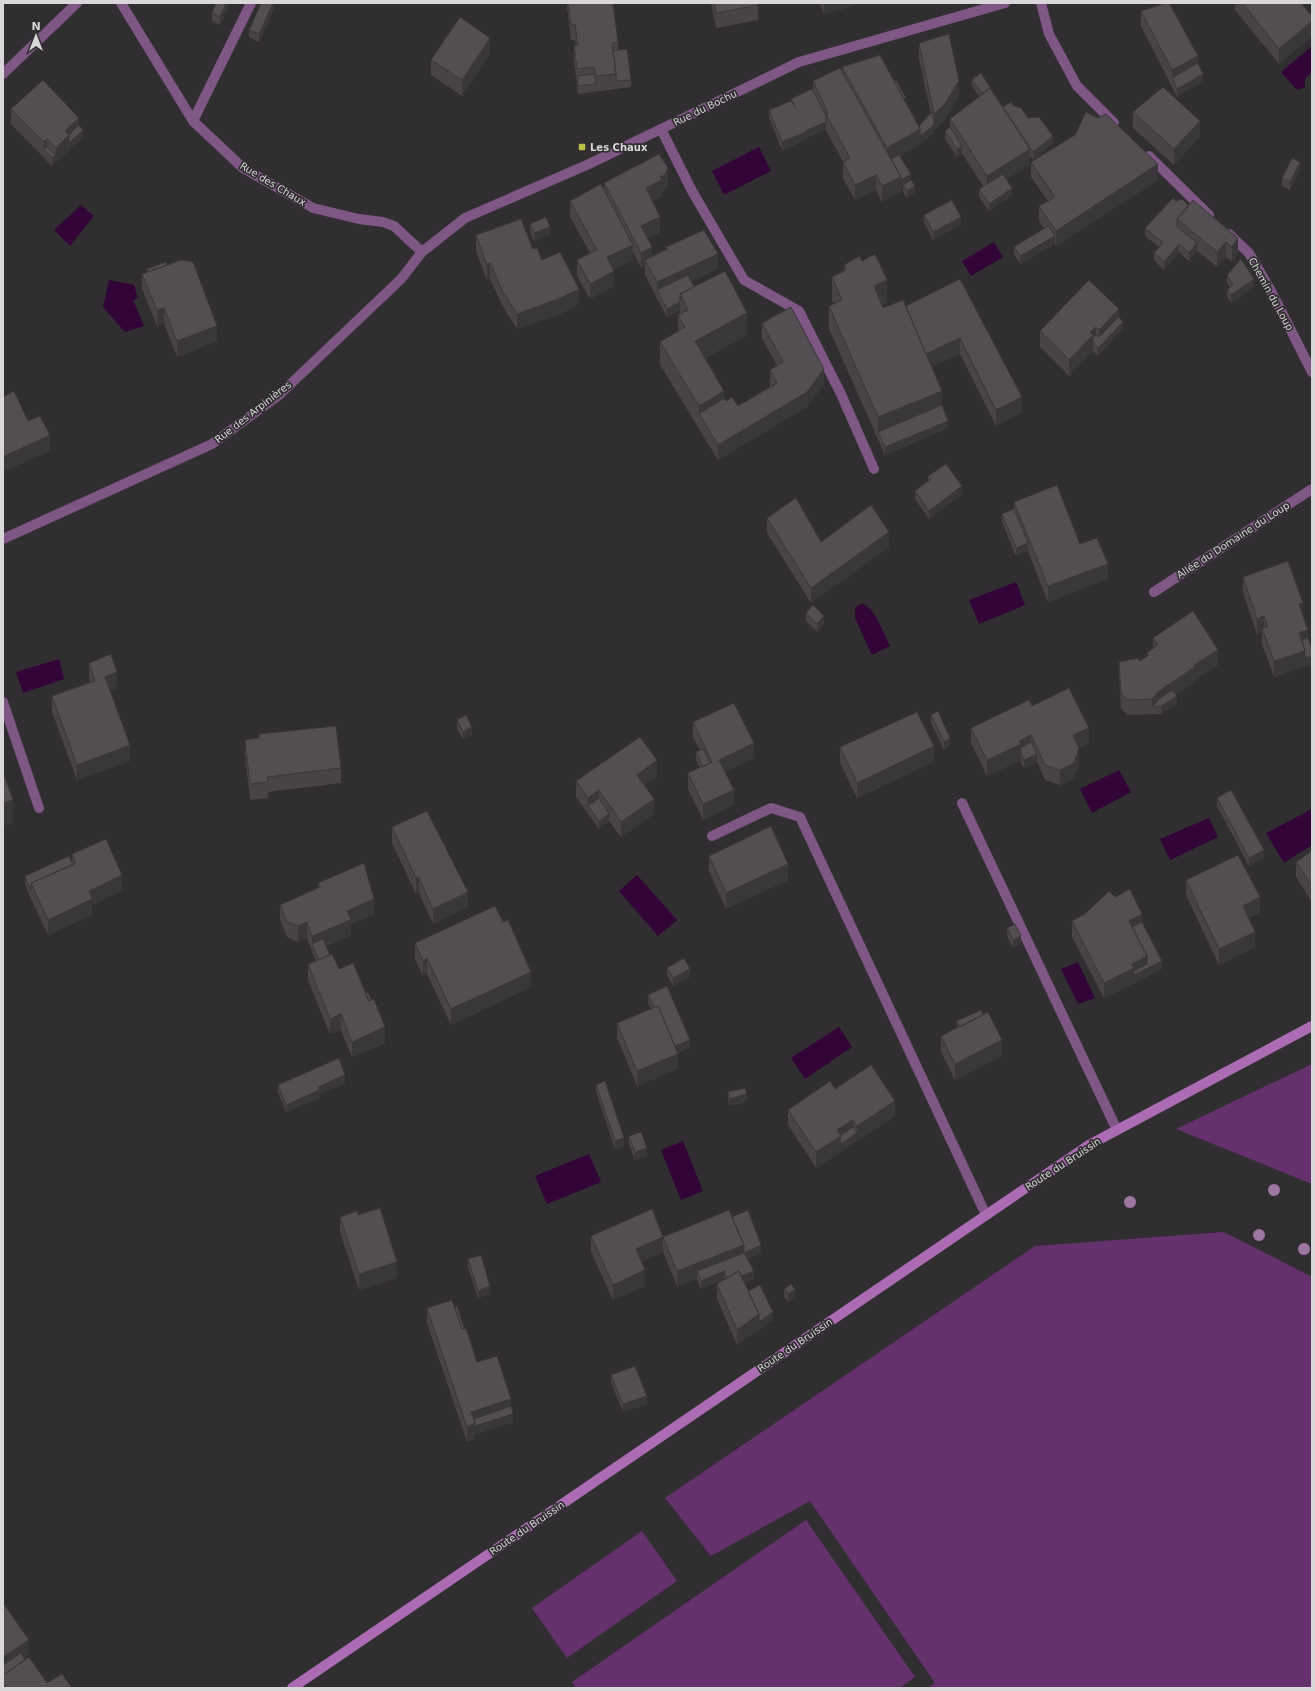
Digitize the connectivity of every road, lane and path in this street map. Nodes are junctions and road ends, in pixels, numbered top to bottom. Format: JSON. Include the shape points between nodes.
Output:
{"nodes":[{"id":1,"x":77,"y":3,"type":"edge"},
{"id":2,"x":121,"y":3,"type":"edge"},
{"id":3,"x":251,"y":3,"type":"edge"},
{"id":4,"x":1005,"y":3,"type":"edge"},
{"id":5,"x":1041,"y":3,"type":"edge"},
{"id":6,"x":3,"y":74,"type":"edge"},
{"id":7,"x":193,"y":121,"type":"junction"},
{"id":8,"x":661,"y":129,"type":"junction"},
{"id":9,"x":1121,"y":129,"type":"edge"},
{"id":10,"x":1143,"y":151,"type":"edge"},
{"id":11,"x":422,"y":252,"type":"junction"},
{"id":12,"x":1312,"y":372,"type":"edge"},
{"id":13,"x":874,"y":469,"type":"dead end"},
{"id":14,"x":1312,"y":489,"type":"edge"},
{"id":15,"x":3,"y":539,"type":"edge"},
{"id":16,"x":1154,"y":592,"type":"dead end"},
{"id":17,"x":3,"y":702,"type":"edge"},
{"id":18,"x":962,"y":803,"type":"dead end"},
{"id":19,"x":39,"y":808,"type":"dead end"},
{"id":20,"x":712,"y":836,"type":"dead end"},
{"id":21,"x":1312,"y":1026,"type":"edge"},
{"id":22,"x":1117,"y":1130,"type":"junction"},
{"id":23,"x":986,"y":1215,"type":"junction"},
{"id":24,"x":292,"y":1688,"type":"edge"}],
"edges":[{"from":1,"to":6,"type":"street"},
{"from":2,"to":7,"type":"street","name":"Rue des Chaux"},
{"from":3,"to":7,"type":"street"},
{"from":4,"to":8,"type":"street","name":"Rue du Bochu","via":[[799,62]]},
{"from":5,"to":9,"type":"street","via":[[1050,34],[1076,86]]},
{"from":7,"to":11,"type":"street","name":"Rue des Chaux","via":[[243,168],[313,208],[394,226]]},
{"from":8,"to":11,"type":"street","name":"Rue du Bochu","via":[[589,164],[465,218]]},
{"from":8,"to":13,"type":"street","via":[[692,191],[744,280],[799,312],[841,394]]},
{"from":10,"to":12,"type":"street","name":"Chemin du Loup","via":[[1249,253],[1272,291]]},
{"from":11,"to":15,"type":"street","name":"Rue des Arpinières","via":[[401,279],[279,395],[212,444]]},
{"from":14,"to":16,"type":"street","name":"Allée du Domaine du Loup"},
{"from":17,"to":19,"type":"street"},
{"from":18,"to":22,"type":"street"},
{"from":20,"to":23,"type":"street","via":[[771,808],[800,817]]},
{"from":21,"to":22,"type":"street","name":"Route du Bruissin"},
{"from":22,"to":23,"type":"street","name":"Route du Bruissin","via":[[1089,1145]]},
{"from":23,"to":24,"type":"street","name":"Route du Bruissin"}]}
